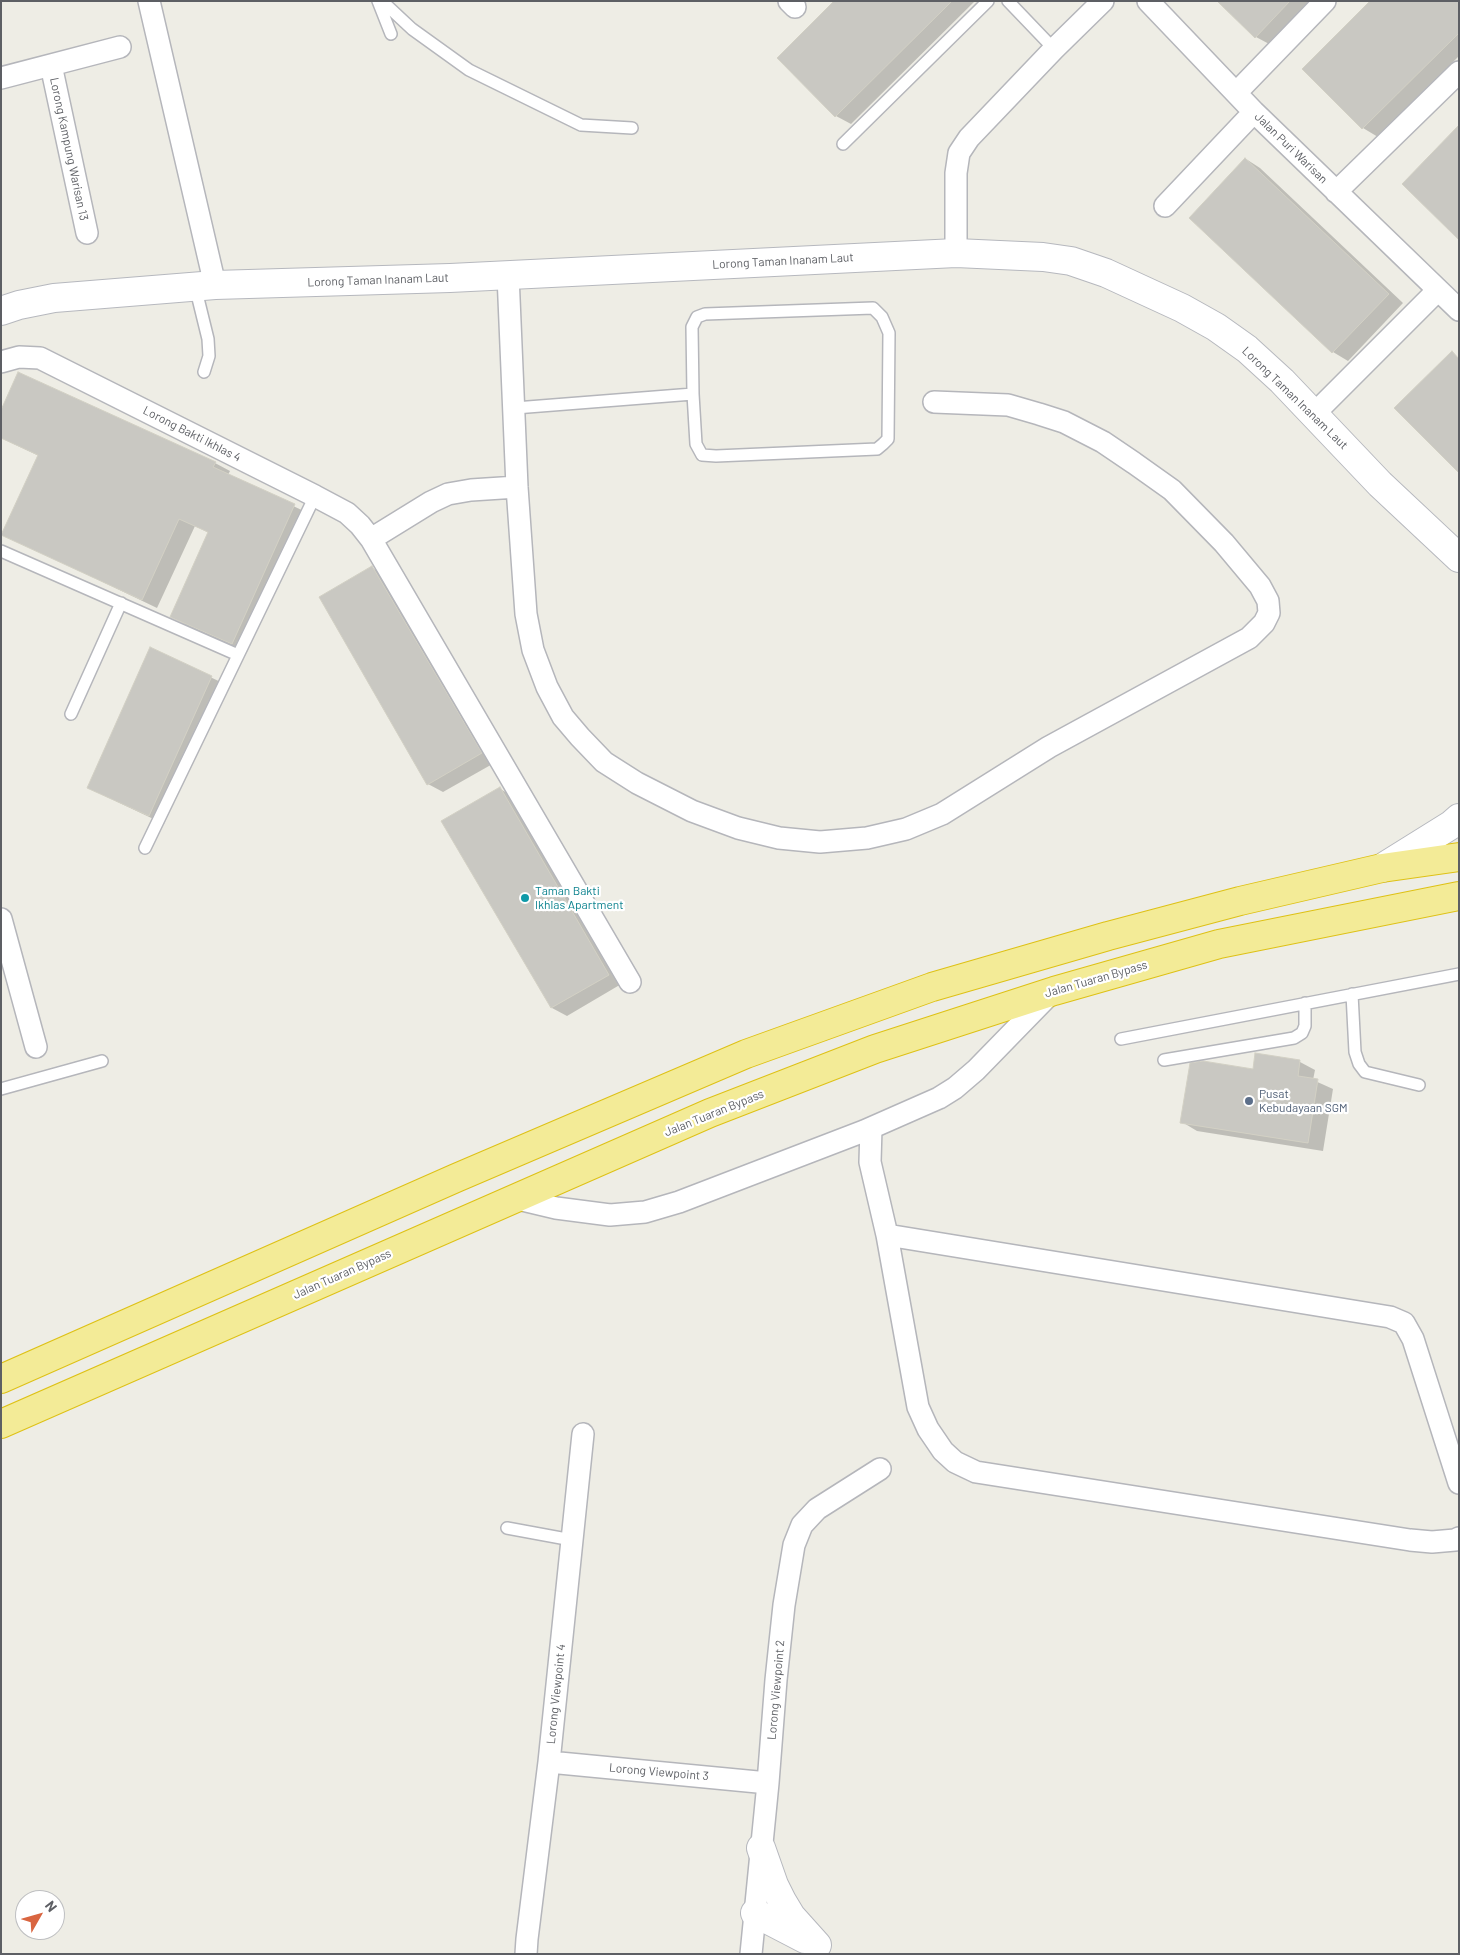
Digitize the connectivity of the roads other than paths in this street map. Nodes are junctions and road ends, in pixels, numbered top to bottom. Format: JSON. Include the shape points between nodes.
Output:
{"nodes":[{"id":1,"x":149,"y":1,"type":"edge"},
{"id":2,"x":378,"y":1,"type":"edge"},
{"id":3,"x":382,"y":1,"type":"edge"},
{"id":4,"x":988,"y":1,"type":"edge"},
{"id":5,"x":1008,"y":1,"type":"edge"},
{"id":6,"x":1103,"y":1,"type":"edge"},
{"id":7,"x":1148,"y":1,"type":"edge"},
{"id":8,"x":1325,"y":1,"type":"edge"},
{"id":9,"x":391,"y":34,"type":"dead end"},
{"id":10,"x":120,"y":47,"type":"dead end"},
{"id":11,"x":1054,"y":49,"type":"junction"},
{"id":12,"x":51,"y":65,"type":"junction"},
{"id":13,"x":1459,"y":72,"type":"edge"},
{"id":14,"x":1,"y":78,"type":"edge"},
{"id":15,"x":1236,"y":93,"type":"junction"},
{"id":16,"x":1254,"y":112,"type":"junction"},
{"id":17,"x":632,"y":128,"type":"dead end"},
{"id":18,"x":844,"y":144,"type":"dead end"},
{"id":19,"x":1336,"y":192,"type":"junction"},
{"id":20,"x":1165,"y":206,"type":"dead end"},
{"id":21,"x":87,"y":233,"type":"dead end"},
{"id":22,"x":956,"y":253,"type":"junction"},
{"id":23,"x":508,"y":275,"type":"junction"},
{"id":24,"x":205,"y":285,"type":"junction"},
{"id":25,"x":1438,"y":290,"type":"junction"},
{"id":26,"x":1459,"y":310,"type":"edge"},
{"id":27,"x":1,"y":311,"type":"edge"},
{"id":28,"x":1,"y":362,"type":"edge"},
{"id":29,"x":204,"y":372,"type":"dead end"},
{"id":30,"x":693,"y":394,"type":"junction"},
{"id":31,"x":934,"y":402,"type":"dead end"},
{"id":32,"x":515,"y":408,"type":"junction"},
{"id":33,"x":1314,"y":414,"type":"junction"},
{"id":34,"x":517,"y":487,"type":"junction"},
{"id":35,"x":315,"y":496,"type":"junction"},
{"id":36,"x":370,"y":539,"type":"junction"},
{"id":37,"x":1,"y":550,"type":"edge"},
{"id":38,"x":1459,"y":558,"type":"edge"},
{"id":39,"x":121,"y":603,"type":"junction"},
{"id":40,"x":238,"y":655,"type":"junction"},
{"id":41,"x":71,"y":714,"type":"dead end"},
{"id":42,"x":1459,"y":818,"type":"edge"},
{"id":43,"x":146,"y":848,"type":"dead end"},
{"id":44,"x":1459,"y":857,"type":"edge"},
{"id":45,"x":1382,"y":868,"type":"junction"},
{"id":46,"x":1459,"y":896,"type":"edge"},
{"id":47,"x":1,"y":919,"type":"edge"},
{"id":48,"x":1459,"y":974,"type":"edge"},
{"id":49,"x":630,"y":982,"type":"dead end"},
{"id":50,"x":1054,"y":990,"type":"junction"},
{"id":51,"x":1352,"y":994,"type":"junction"},
{"id":52,"x":1305,"y":1003,"type":"junction"},
{"id":53,"x":1121,"y":1038,"type":"dead end"},
{"id":54,"x":36,"y":1047,"type":"dead end"},
{"id":55,"x":1164,"y":1060,"type":"dead end"},
{"id":56,"x":102,"y":1061,"type":"dead end"},
{"id":57,"x":1419,"y":1084,"type":"dead end"},
{"id":58,"x":1,"y":1089,"type":"edge"},
{"id":59,"x":872,"y":1128,"type":"junction"},
{"id":60,"x":848,"y":1137,"type":"junction"},
{"id":61,"x":870,"y":1162,"type":"junction"},
{"id":62,"x":514,"y":1198,"type":"junction"},
{"id":63,"x":887,"y":1235,"type":"junction"},
{"id":64,"x":1,"y":1379,"type":"edge"},
{"id":65,"x":1,"y":1424,"type":"edge"},
{"id":66,"x":583,"y":1434,"type":"dead end"},
{"id":67,"x":880,"y":1469,"type":"dead end"},
{"id":68,"x":1459,"y":1483,"type":"edge"},
{"id":69,"x":506,"y":1528,"type":"dead end"},
{"id":70,"x":1459,"y":1538,"type":"edge"},
{"id":71,"x":572,"y":1540,"type":"junction"},
{"id":72,"x":550,"y":1762,"type":"junction"},
{"id":73,"x":768,"y":1783,"type":"junction"},
{"id":74,"x":761,"y":1848,"type":"junction"},
{"id":75,"x":756,"y":1913,"type":"junction"},
{"id":76,"x":822,"y":1950,"type":"edge"},
{"id":77,"x":526,"y":1954,"type":"edge"},
{"id":78,"x":751,"y":1954,"type":"edge"}],
"edges":[{"from":1,"to":24,"type":"street"},
{"from":2,"to":9,"type":"lane"},
{"from":3,"to":17,"type":"lane","via":[[412,29],[469,70],[581,125]]},
{"from":4,"to":18,"type":"lane"},
{"from":5,"to":11,"type":"lane"},
{"from":6,"to":11,"type":"street"},
{"from":7,"to":15,"type":"street","name":"Jalan Puri Warisan"},
{"from":8,"to":15,"type":"street"},
{"from":10,"to":12,"type":"street"},
{"from":11,"to":22,"type":"street","via":[[969,138],[959,153]]},
{"from":12,"to":14,"type":"street"},
{"from":12,"to":21,"type":"street","name":"Lorong Kampung Warisan 13"},
{"from":13,"to":19,"type":"street"},
{"from":15,"to":16,"type":"street","name":"Jalan Puri Warisan"},
{"from":16,"to":19,"type":"street","name":"Jalan Puri Warisan"},
{"from":16,"to":20,"type":"street"},
{"from":19,"to":25,"type":"street","name":"Jalan Puri Warisan"},
{"from":22,"to":23,"type":"main road","name":"Lorong Taman Inanam Laut"},
{"from":22,"to":33,"type":"main road","name":"Lorong Taman Inanam Laut","via":[[1071,261],[1138,287],[1216,327],[1247,349]]},
{"from":23,"to":24,"type":"main road","name":"Lorong Taman Inanam Laut"},
{"from":23,"to":32,"type":"street"},
{"from":24,"to":27,"type":"main road","name":"Lorong Taman Inanam Laut","via":[[54,298]]},
{"from":24,"to":29,"type":"lane","via":[[209,356]]},
{"from":25,"to":26,"type":"street","name":"Jalan Puri Warisan"},
{"from":25,"to":33,"type":"street"},
{"from":28,"to":35,"type":"street","name":"Lorong Bakti Ikhlas 4","via":[[19,357],[40,358]]},
{"from":30,"to":30,"type":"lane","via":[[696,444],[702,455],[877,449],[888,439],[889,332],[873,308],[705,314],[697,317],[692,327]]},
{"from":30,"to":32,"type":"lane"},
{"from":31,"to":34,"type":"street","via":[[1008,405],[1064,422],[1103,442],[1172,490],[1199,517],[1260,586],[1268,601],[1269,613],[1249,638],[1049,747],[942,814],[906,829],[867,838],[820,842],[780,838],[738,828],[692,811],[604,762],[564,717],[546,687],[533,650],[526,614]]},
{"from":32,"to":34,"type":"street"},
{"from":33,"to":38,"type":"main road","name":"Lorong Taman Inanam Laut","via":[[1380,484]]},
{"from":34,"to":36,"type":"street","via":[[448,494]]},
{"from":35,"to":36,"type":"street","name":"Lorong Bakti Ikhlas 4","via":[[347,513]]},
{"from":35,"to":40,"type":"lane"},
{"from":36,"to":49,"type":"street","name":"Lorong Bakti Ikhlas 4"},
{"from":37,"to":39,"type":"lane"},
{"from":39,"to":40,"type":"lane"},
{"from":39,"to":41,"type":"lane"},
{"from":40,"to":43,"type":"lane"},
{"from":42,"to":45,"type":"main road"},
{"from":44,"to":45,"type":"highway"},
{"from":45,"to":64,"type":"highway","via":[[1240,901],[950,981],[746,1054]]},
{"from":46,"to":50,"type":"highway","name":"Jalan Tuaran Bypass","via":[[1219,944]]},
{"from":47,"to":54,"type":"street"},
{"from":48,"to":51,"type":"lane"},
{"from":50,"to":59,"type":"street","via":[[955,1088]]},
{"from":50,"to":62,"type":"highway","name":"Jalan Tuaran Bypass","via":[[857,1056],[710,1113]]},
{"from":51,"to":52,"type":"lane"},
{"from":51,"to":57,"type":"lane","via":[[1355,1052],[1359,1064],[1365,1072]]},
{"from":52,"to":53,"type":"lane"},
{"from":52,"to":55,"type":"lane","via":[[1305,1026],[1302,1034],[1294,1038]]},
{"from":56,"to":58,"type":"lane"},
{"from":59,"to":60,"type":"street"},
{"from":59,"to":61,"type":"street"},
{"from":60,"to":61,"type":"street"},
{"from":60,"to":62,"type":"street","via":[[645,1212],[610,1215],[556,1208]]},
{"from":61,"to":63,"type":"street"},
{"from":62,"to":65,"type":"highway","name":"Jalan Tuaran Bypass"},
{"from":63,"to":68,"type":"street","via":[[1390,1317],[1404,1323],[1413,1339]]},
{"from":63,"to":70,"type":"street","via":[[918,1407],[928,1429],[955,1462],[976,1472],[1410,1540],[1432,1542]]},
{"from":66,"to":71,"type":"street","name":"Lorong Viewpoint 4"},
{"from":67,"to":73,"type":"street","name":"Lorong Viewpoint 2","via":[[818,1509],[802,1526],[794,1545],[784,1605]]},
{"from":69,"to":71,"type":"lane"},
{"from":71,"to":72,"type":"street","name":"Lorong Viewpoint 4"},
{"from":72,"to":73,"type":"street","name":"Lorong Viewpoint 3"},
{"from":72,"to":77,"type":"street","name":"Lorong Viewpoint 4"},
{"from":73,"to":74,"type":"street","name":"Lorong Viewpoint 2"},
{"from":74,"to":75,"type":"street","name":"Lorong Viewpoint 2"},
{"from":74,"to":76,"type":"main road","via":[[782,1901]]},
{"from":75,"to":76,"type":"main road"},
{"from":75,"to":78,"type":"street","name":"Lorong Viewpoint 2"}]}
